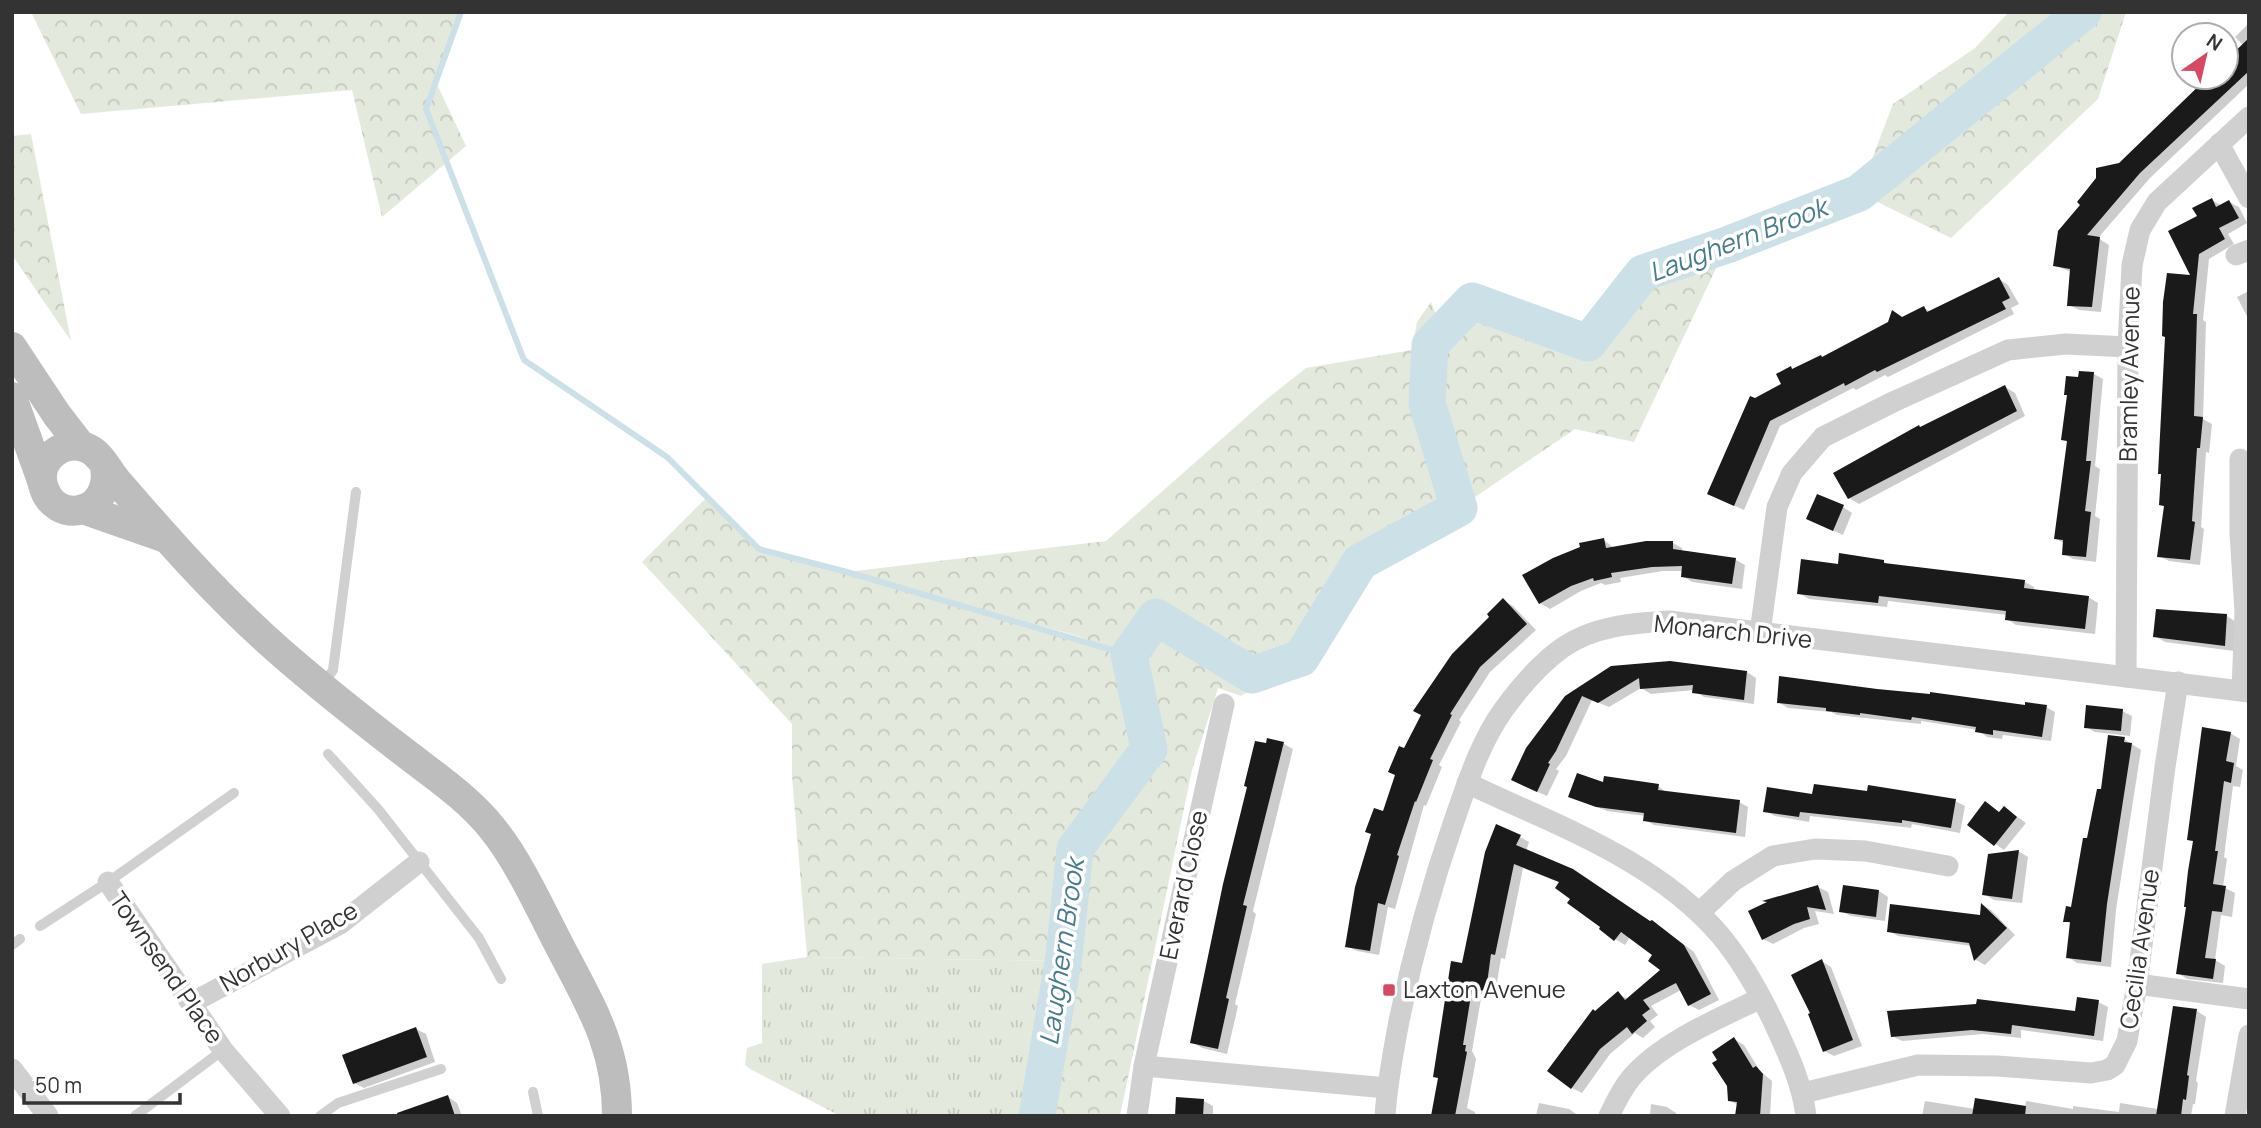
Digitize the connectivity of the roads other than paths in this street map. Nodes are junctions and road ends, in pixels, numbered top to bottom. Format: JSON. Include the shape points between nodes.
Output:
{"nodes":[{"id":1,"x":2249,"y":117,"type":"edge"},
{"id":2,"x":2219,"y":144,"type":"junction"},
{"id":3,"x":2249,"y":198,"type":"edge"},
{"id":4,"x":12,"y":347,"type":"edge"},
{"id":5,"x":2128,"y":347,"type":"junction"},
{"id":6,"x":12,"y":397,"type":"edge"},
{"id":7,"x":81,"y":446,"type":"junction"},
{"id":8,"x":2240,"y":459,"type":"dead end"},
{"id":9,"x":105,"y":467,"type":"junction"},
{"id":10,"x":41,"y":478,"type":"junction"},
{"id":11,"x":356,"y":492,"type":"dead end"},
{"id":12,"x":83,"y":509,"type":"junction"},
{"id":13,"x":166,"y":538,"type":"junction"},
{"id":14,"x":1760,"y":633,"type":"junction"},
{"id":15,"x":2126,"y":677,"type":"junction"},
{"id":16,"x":2178,"y":682,"type":"junction"},
{"id":17,"x":321,"y":688,"type":"junction"},
{"id":18,"x":2245,"y":691,"type":"edge"},
{"id":19,"x":1224,"y":704,"type":"dead end"},
{"id":20,"x":328,"y":754,"type":"dead end"},
{"id":21,"x":1467,"y":783,"type":"junction"},
{"id":22,"x":234,"y":793,"type":"dead end"},
{"id":23,"x":419,"y":862,"type":"junction"},
{"id":24,"x":1948,"y":866,"type":"dead end"},
{"id":25,"x":108,"y":882,"type":"junction"},
{"id":26,"x":1699,"y":913,"type":"junction"},
{"id":27,"x":40,"y":926,"type":"dead end"},
{"id":28,"x":501,"y":979,"type":"dead end"},
{"id":29,"x":2137,"y":984,"type":"junction"},
{"id":30,"x":1762,"y":998,"type":"junction"},
{"id":31,"x":2249,"y":999,"type":"edge"},
{"id":32,"x":191,"y":1003,"type":"junction"},
{"id":33,"x":2249,"y":1035,"type":"edge"},
{"id":34,"x":223,"y":1050,"type":"junction"},
{"id":35,"x":1144,"y":1066,"type":"junction"},
{"id":36,"x":12,"y":1069,"type":"edge"},
{"id":37,"x":441,"y":1069,"type":"dead end"},
{"id":38,"x":1387,"y":1088,"type":"junction"},
{"id":39,"x":533,"y":1092,"type":"dead end"},
{"id":40,"x":1803,"y":1094,"type":"junction"},
{"id":41,"x":48,"y":1116,"type":"edge"},
{"id":42,"x":135,"y":1116,"type":"edge"},
{"id":43,"x":280,"y":1116,"type":"edge"},
{"id":44,"x":320,"y":1116,"type":"edge"},
{"id":45,"x":538,"y":1116,"type":"edge"},
{"id":46,"x":617,"y":1116,"type":"edge"},
{"id":47,"x":1137,"y":1116,"type":"edge"},
{"id":48,"x":1385,"y":1116,"type":"edge"},
{"id":49,"x":1609,"y":1116,"type":"edge"},
{"id":50,"x":1806,"y":1116,"type":"edge"},
{"id":51,"x":2235,"y":1116,"type":"edge"}],
"edges":[{"from":1,"to":2,"type":"street","name":"Bramley Avenue"},
{"from":2,"to":3,"type":"street"},
{"from":2,"to":5,"type":"street","name":"Bramley Avenue","via":[[2157,202],[2140,230],[2132,265]]},
{"from":4,"to":7,"type":"main road"},
{"from":5,"to":14,"type":"street","via":[[2066,344],[2008,350],[1822,438],[1792,473],[1777,507]]},
{"from":5,"to":15,"type":"street","name":"Bramley Avenue"},
{"from":6,"to":10,"type":"main road"},
{"from":7,"to":9,"type":"main road","via":[[91,450]]},
{"from":7,"to":10,"type":"main road","via":[[52,453]]},
{"from":8,"to":18,"type":"street"},
{"from":9,"to":12,"type":"main road","via":[[105,488]]},
{"from":9,"to":13,"type":"main road"},
{"from":10,"to":12,"type":"main road","via":[[53,503],[72,511]]},
{"from":11,"to":17,"type":"lane","via":[[333,670]]},
{"from":12,"to":13,"type":"main road"},
{"from":13,"to":17,"type":"main road"},
{"from":14,"to":15,"type":"street","name":"Monarch Drive"},
{"from":14,"to":21,"type":"street","name":"Monarch Drive","via":[[1669,621],[1639,623],[1608,628],[1564,647],[1531,676],[1503,710]]},
{"from":15,"to":16,"type":"street","name":"Monarch Drive"},
{"from":16,"to":18,"type":"street","name":"Monarch Drive"},
{"from":16,"to":29,"type":"street","name":"Cecilia Avenue"},
{"from":17,"to":46,"type":"main road","via":[[455,792],[492,828],[522,875],[597,1018],[612,1059]]},
{"from":19,"to":35,"type":"street","name":"Everard Close"},
{"from":20,"to":23,"type":"lane"},
{"from":21,"to":26,"type":"street","via":[[1613,851],[1659,879]]},
{"from":21,"to":38,"type":"street","name":"Monarch Drive","via":[[1421,926]]},
{"from":22,"to":25,"type":"lane"},
{"from":23,"to":28,"type":"lane","via":[[479,938]]},
{"from":23,"to":32,"type":"street","name":"Norbury Place","via":[[340,924]]},
{"from":24,"to":26,"type":"street","via":[[1865,851],[1815,849],[1773,856],[1733,881]]},
{"from":25,"to":27,"type":"lane"},
{"from":25,"to":32,"type":"street","name":"Townsend Place"},
{"from":26,"to":30,"type":"street","via":[[1721,936]]},
{"from":29,"to":31,"type":"street"},
{"from":29,"to":40,"type":"street","name":"Cecilia Avenue","via":[[2123,1052],[2107,1070],[1919,1065]]},
{"from":30,"to":40,"type":"street"},
{"from":30,"to":49,"type":"street","via":[[1656,1056],[1632,1077]]},
{"from":32,"to":34,"type":"street","name":"Townsend Place"},
{"from":33,"to":51,"type":"street"},
{"from":34,"to":42,"type":"lane"},
{"from":34,"to":43,"type":"street","name":"Townsend Place"},
{"from":35,"to":38,"type":"street"},
{"from":35,"to":47,"type":"street","name":"Everard Close"},
{"from":36,"to":41,"type":"street"},
{"from":37,"to":44,"type":"lane","via":[[338,1103]]},
{"from":38,"to":48,"type":"street","name":"Monarch Drive"},
{"from":39,"to":45,"type":"lane"},
{"from":40,"to":50,"type":"street"}]}
